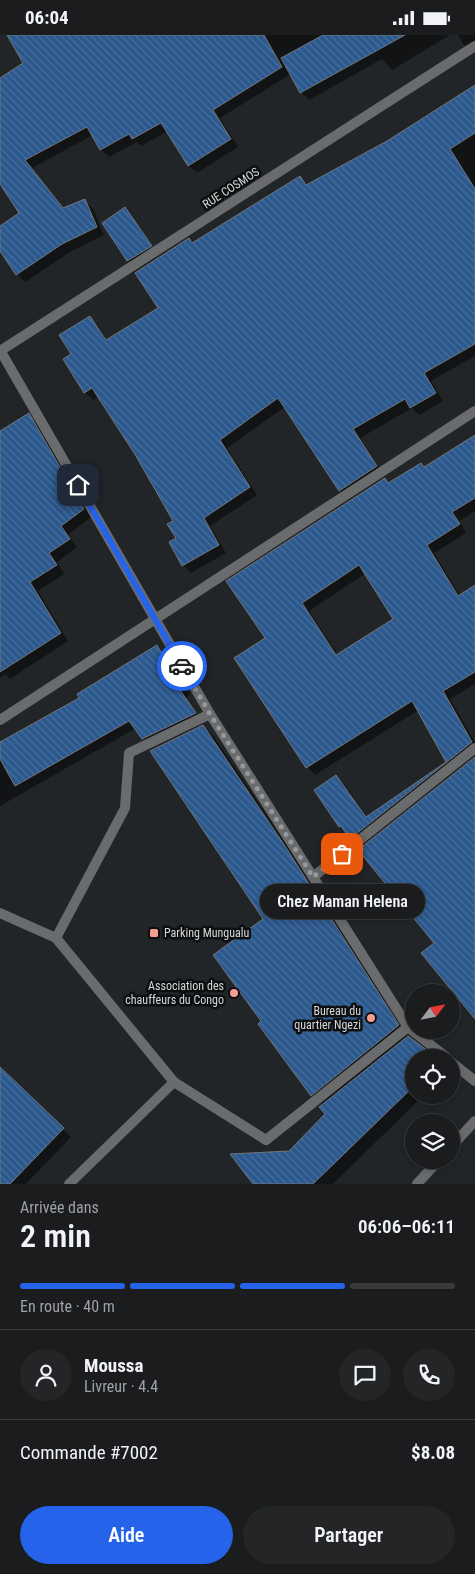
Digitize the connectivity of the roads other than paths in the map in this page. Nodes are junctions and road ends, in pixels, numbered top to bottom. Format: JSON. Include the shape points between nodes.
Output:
{"nodes":[{"id":1,"x":475,"y":46,"type":"edge"},
{"id":2,"x":0,"y":351,"type":"edge"},
{"id":3,"x":475,"y":411,"type":"edge"},
{"id":4,"x":155,"y":619,"type":"junction"},
{"id":5,"x":210,"y":714,"type":"junction"},
{"id":6,"x":0,"y":720,"type":"edge"},
{"id":7,"x":475,"y":748,"type":"edge"},
{"id":8,"x":313,"y":877,"type":"junction"},
{"id":9,"x":0,"y":913,"type":"edge"},
{"id":10,"x":56,"y":938,"type":"junction"},
{"id":11,"x":405,"y":1022,"type":"edge"},
{"id":12,"x":405,"y":1029,"type":"edge"},
{"id":13,"x":423,"y":1039,"type":"edge"},
{"id":14,"x":436,"y":1049,"type":"edge"},
{"id":15,"x":460,"y":1069,"type":"edge"},
{"id":16,"x":475,"y":1081,"type":"edge"},
{"id":17,"x":174,"y":1082,"type":"junction"},
{"id":18,"x":475,"y":1121,"type":"edge"},
{"id":19,"x":460,"y":1137,"type":"edge"},
{"id":20,"x":431,"y":1169,"type":"edge"},
{"id":21,"x":69,"y":1184,"type":"edge"},
{"id":22,"x":417,"y":1184,"type":"edge"}],
"edges":[{"from":1,"to":2,"type":"street","name":"RUE COSMOS"},
{"from":2,"to":4,"type":"street"},
{"from":3,"to":4,"type":"street"},
{"from":4,"to":5,"type":"street"},
{"from":4,"to":6,"type":"street"},
{"from":5,"to":8,"type":"street"},
{"from":5,"to":10,"type":"street","via":[[129,753],[125,808]]},
{"from":7,"to":8,"type":"street"},
{"from":8,"to":11,"type":"street"},
{"from":9,"to":10,"type":"street"},
{"from":10,"to":17,"type":"street"},
{"from":12,"to":17,"type":"street","via":[[266,1140]]},
{"from":13,"to":14,"type":"street"},
{"from":15,"to":16,"type":"street"},
{"from":17,"to":21,"type":"street"},
{"from":18,"to":19,"type":"street"},
{"from":20,"to":22,"type":"street"}]}
